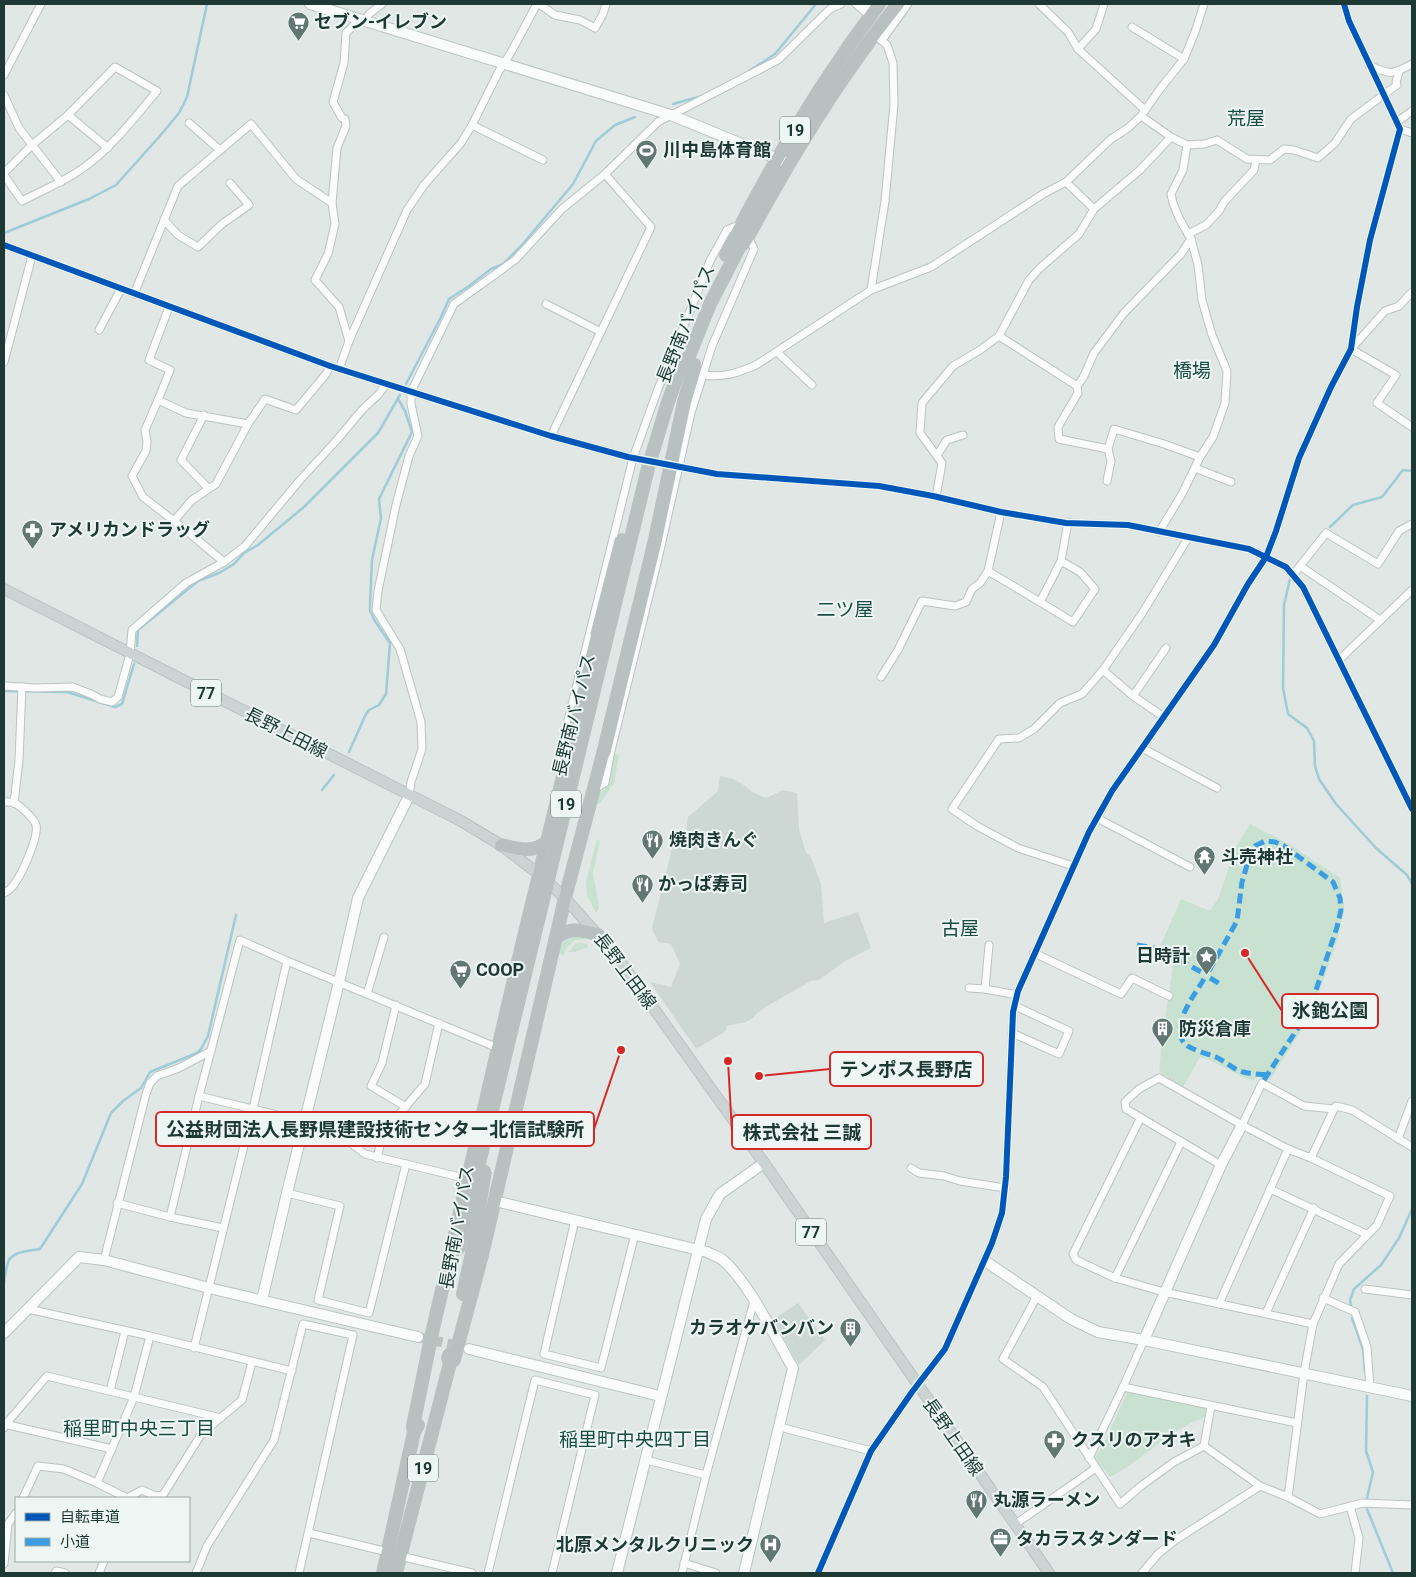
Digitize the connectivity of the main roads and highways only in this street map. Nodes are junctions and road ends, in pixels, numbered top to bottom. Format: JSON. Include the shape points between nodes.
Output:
{"nodes":[{"id":1,"x":879,"y":4,"type":"edge"},
{"id":2,"x":898,"y":4,"type":"edge"},
{"id":3,"x":867,"y":10,"type":"edge"},
{"id":4,"x":784,"y":161,"type":"junction"},
{"id":5,"x":688,"y":362,"type":"junction"},
{"id":6,"x":667,"y":405,"type":"junction"},
{"id":7,"x":4,"y":589,"type":"edge"},
{"id":8,"x":559,"y":791,"type":"junction"},
{"id":9,"x":588,"y":806,"type":"junction"},
{"id":10,"x":548,"y":841,"type":"junction"},
{"id":11,"x":501,"y":844,"type":"junction"},
{"id":12,"x":540,"y":875,"type":"junction"},
{"id":13,"x":565,"y":898,"type":"junction"},
{"id":14,"x":598,"y":935,"type":"junction"},
{"id":15,"x":557,"y":937,"type":"junction"},
{"id":16,"x":450,"y":1363,"type":"junction"},
{"id":17,"x":414,"y":1432,"type":"junction"},
{"id":18,"x":394,"y":1554,"type":"junction"},
{"id":19,"x":383,"y":1573,"type":"edge"},
{"id":20,"x":396,"y":1573,"type":"edge"},
{"id":21,"x":1048,"y":1573,"type":"edge"}],
"edges":[{"from":1,"to":3,"type":"highway","name":"長野南バイパス","number":"19"},
{"from":2,"to":4,"type":"highway","name":"長野南バイパス","number":"19","via":[[878,37],[841,81]]},
{"from":3,"to":4,"type":"highway","name":"長野南バイパス","number":"19","via":[[818,93]]},
{"from":4,"to":5,"type":"highway","name":"長野南バイパス","number":"19","via":[[746,240],[716,290]]},
{"from":4,"to":5,"type":"highway","name":"長野南バイパス","number":"19","via":[[741,224],[710,290]]},
{"from":5,"to":6,"type":"highway","name":"長野南バイパス","number":"19","bridge":true},
{"from":5,"to":9,"type":"highway","number":"19","bridge":true,"via":[[684,402],[645,581]]},
{"from":5,"to":16,"type":"highway","name":"長野南バイパス","number":"19","bridge":true,"via":[[628,565],[488,1152],[472,1253],[448,1358]]},
{"from":6,"to":8,"type":"highway","number":"19","bridge":true,"via":[[662,410],[641,474],[616,562]]},
{"from":6,"to":17,"type":"highway","name":"長野南バイパス","number":"19","bridge":true,"via":[[648,468],[418,1427]]},
{"from":7,"to":11,"type":"main road","name":"長野上田線","number":"77"},
{"from":8,"to":9,"type":"highway","via":[[560,806],[564,810],[580,812]]},
{"from":8,"to":10,"type":"highway","number":"19"},
{"from":9,"to":13,"type":"highway","number":"19"},
{"from":10,"to":11,"type":"highway","via":[[530,850]]},
{"from":10,"to":12,"type":"highway","number":"19"},
{"from":11,"to":12,"type":"main road","name":"長野上田線","number":"77"},
{"from":12,"to":13,"type":"main road","name":"長野上田線","number":"77"},
{"from":12,"to":17,"type":"highway","number":"19","via":[[432,1333]]},
{"from":13,"to":14,"type":"main road","name":"長野上田線","number":"77"},
{"from":13,"to":15,"type":"highway","number":"19"},
{"from":14,"to":15,"type":"highway","via":[[573,930]]},
{"from":14,"to":21,"type":"main road","name":"長野上田線","number":"77","via":[[764,1163]]},
{"from":15,"to":16,"type":"highway","number":"19","via":[[495,1201],[454,1360]]},
{"from":16,"to":18,"type":"highway","name":"長野南バイパス","number":"19"},
{"from":17,"to":18,"type":"highway","name":"長野南バイパス","number":"19"},
{"from":18,"to":19,"type":"highway","name":"長野南バイパス","number":"19"},
{"from":18,"to":20,"type":"highway","name":"長野南バイパス","number":"19"}]}
